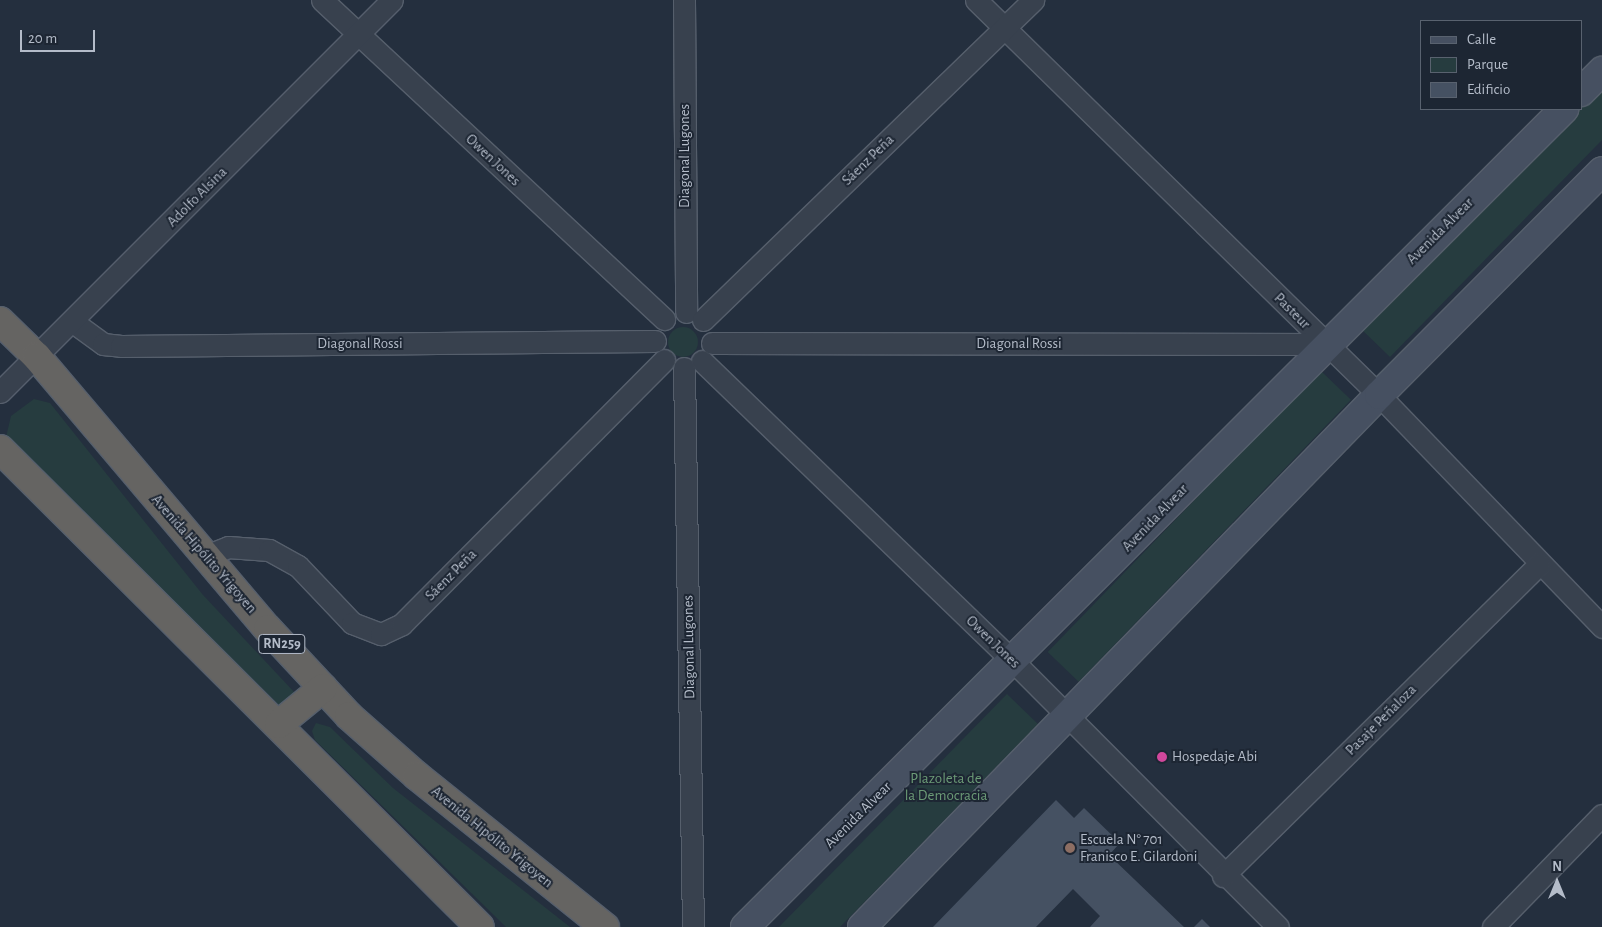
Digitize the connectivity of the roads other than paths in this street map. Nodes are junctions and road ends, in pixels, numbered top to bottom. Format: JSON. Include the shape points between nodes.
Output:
{"nodes":[{"id":1,"x":322,"y":0,"type":"edge"},
{"id":2,"x":392,"y":0,"type":"edge"},
{"id":3,"x":684,"y":0,"type":"edge"},
{"id":4,"x":976,"y":0,"type":"edge"},
{"id":5,"x":1033,"y":0,"type":"edge"},
{"id":6,"x":1005,"y":29,"type":"junction"},
{"id":7,"x":357,"y":35,"type":"junction"},
{"id":8,"x":1602,"y":71,"type":"edge"},
{"id":9,"x":1582,"y":91,"type":"edge"},
{"id":10,"x":1563,"y":110,"type":"edge"},
{"id":11,"x":1602,"y":171,"type":"edge"},
{"id":12,"x":694,"y":316,"type":"junction"},
{"id":13,"x":664,"y":319,"type":"junction"},
{"id":14,"x":0,"y":321,"type":"edge"},
{"id":15,"x":73,"y":322,"type":"junction"},
{"id":16,"x":1326,"y":344,"type":"junction"},
{"id":17,"x":660,"y":351,"type":"junction"},
{"id":18,"x":37,"y":357,"type":"junction"},
{"id":19,"x":699,"y":357,"type":"junction"},
{"id":20,"x":0,"y":392,"type":"edge"},
{"id":21,"x":1379,"y":395,"type":"junction"},
{"id":22,"x":0,"y":449,"type":"edge"},
{"id":23,"x":205,"y":556,"type":"junction"},
{"id":24,"x":1539,"y":564,"type":"junction"},
{"id":25,"x":1602,"y":627,"type":"edge"},
{"id":26,"x":1014,"y":662,"type":"junction"},
{"id":27,"x":323,"y":688,"type":"junction"},
{"id":28,"x":1066,"y":716,"type":"junction"},
{"id":29,"x":279,"y":724,"type":"junction"},
{"id":30,"x":1602,"y":816,"type":"edge"},
{"id":31,"x":1223,"y":876,"type":"junction"},
{"id":32,"x":480,"y":927,"type":"edge"},
{"id":33,"x":605,"y":927,"type":"edge"},
{"id":34,"x":693,"y":927,"type":"edge"},
{"id":35,"x":745,"y":927,"type":"edge"},
{"id":36,"x":862,"y":927,"type":"edge"},
{"id":37,"x":1278,"y":927,"type":"edge"},
{"id":38,"x":1492,"y":927,"type":"edge"}],
"edges":[{"from":1,"to":7,"type":"street","name":"Owen Jones"},
{"from":2,"to":7,"type":"street","name":"Adolfo Alsina"},
{"from":3,"to":12,"type":"street","name":"Diagonal Lugones"},
{"from":4,"to":6,"type":"street","name":"Pasteur"},
{"from":5,"to":6,"type":"street","name":"Sáenz Peña"},
{"from":6,"to":12,"type":"street","name":"Sáenz Peña"},
{"from":6,"to":16,"type":"street","name":"Pasteur"},
{"from":7,"to":13,"type":"street","name":"Owen Jones"},
{"from":7,"to":15,"type":"street","name":"Adolfo Alsina"},
{"from":8,"to":9,"type":"main road"},
{"from":10,"to":16,"type":"main road","name":"Avenida Alvear"},
{"from":11,"to":21,"type":"main road"},
{"from":12,"to":13,"type":"street"},
{"from":12,"to":19,"type":"street","via":[[710,330]]},
{"from":13,"to":17,"type":"street","via":[[658,326]]},
{"from":14,"to":18,"type":"highway","name":"Avenida Hipólito Yrigoyen","number":"RN259"},
{"from":15,"to":17,"type":"street","name":"Diagonal Rossi","via":[[103,344],[121,346]]},
{"from":15,"to":18,"type":"street","name":"Adolfo Alsina"},
{"from":16,"to":19,"type":"street","name":"Diagonal Rossi"},
{"from":16,"to":21,"type":"street","name":"Pasteur"},
{"from":16,"to":26,"type":"main road","name":"Avenida Alvear"},
{"from":17,"to":19,"type":"street"},
{"from":17,"to":23,"type":"street","name":"Sáenz Peña","via":[[402,624],[381,634],[352,623],[298,566],[269,550],[228,547]]},
{"from":18,"to":20,"type":"street","name":"Adolfo Alsina"},
{"from":18,"to":23,"type":"highway","name":"Avenida Hipólito Yrigoyen","number":"RN259"},
{"from":19,"to":26,"type":"street","name":"Owen Jones"},
{"from":19,"to":34,"type":"street","name":"Diagonal Lugones"},
{"from":21,"to":24,"type":"street","name":"Pasteur"},
{"from":21,"to":28,"type":"main road"},
{"from":22,"to":29,"type":"highway"},
{"from":23,"to":27,"type":"highway","name":"Avenida Hipólito Yrigoyen","number":"RN259"},
{"from":24,"to":25,"type":"street","name":"Pasteur"},
{"from":24,"to":31,"type":"street","name":"Pasaje Peñaloza"},
{"from":26,"to":28,"type":"street","name":"Owen Jones"},
{"from":26,"to":35,"type":"main road","name":"Avenida Alvear"},
{"from":27,"to":29,"type":"highway"},
{"from":27,"to":33,"type":"highway","name":"Avenida Hipólito Yrigoyen","number":"RN259","via":[[349,716],[417,776]]},
{"from":28,"to":31,"type":"street","name":"Owen Jones"},
{"from":28,"to":36,"type":"main road"},
{"from":29,"to":32,"type":"highway"},
{"from":30,"to":38,"type":"street"},
{"from":31,"to":37,"type":"street","name":"Owen Jones"}]}
